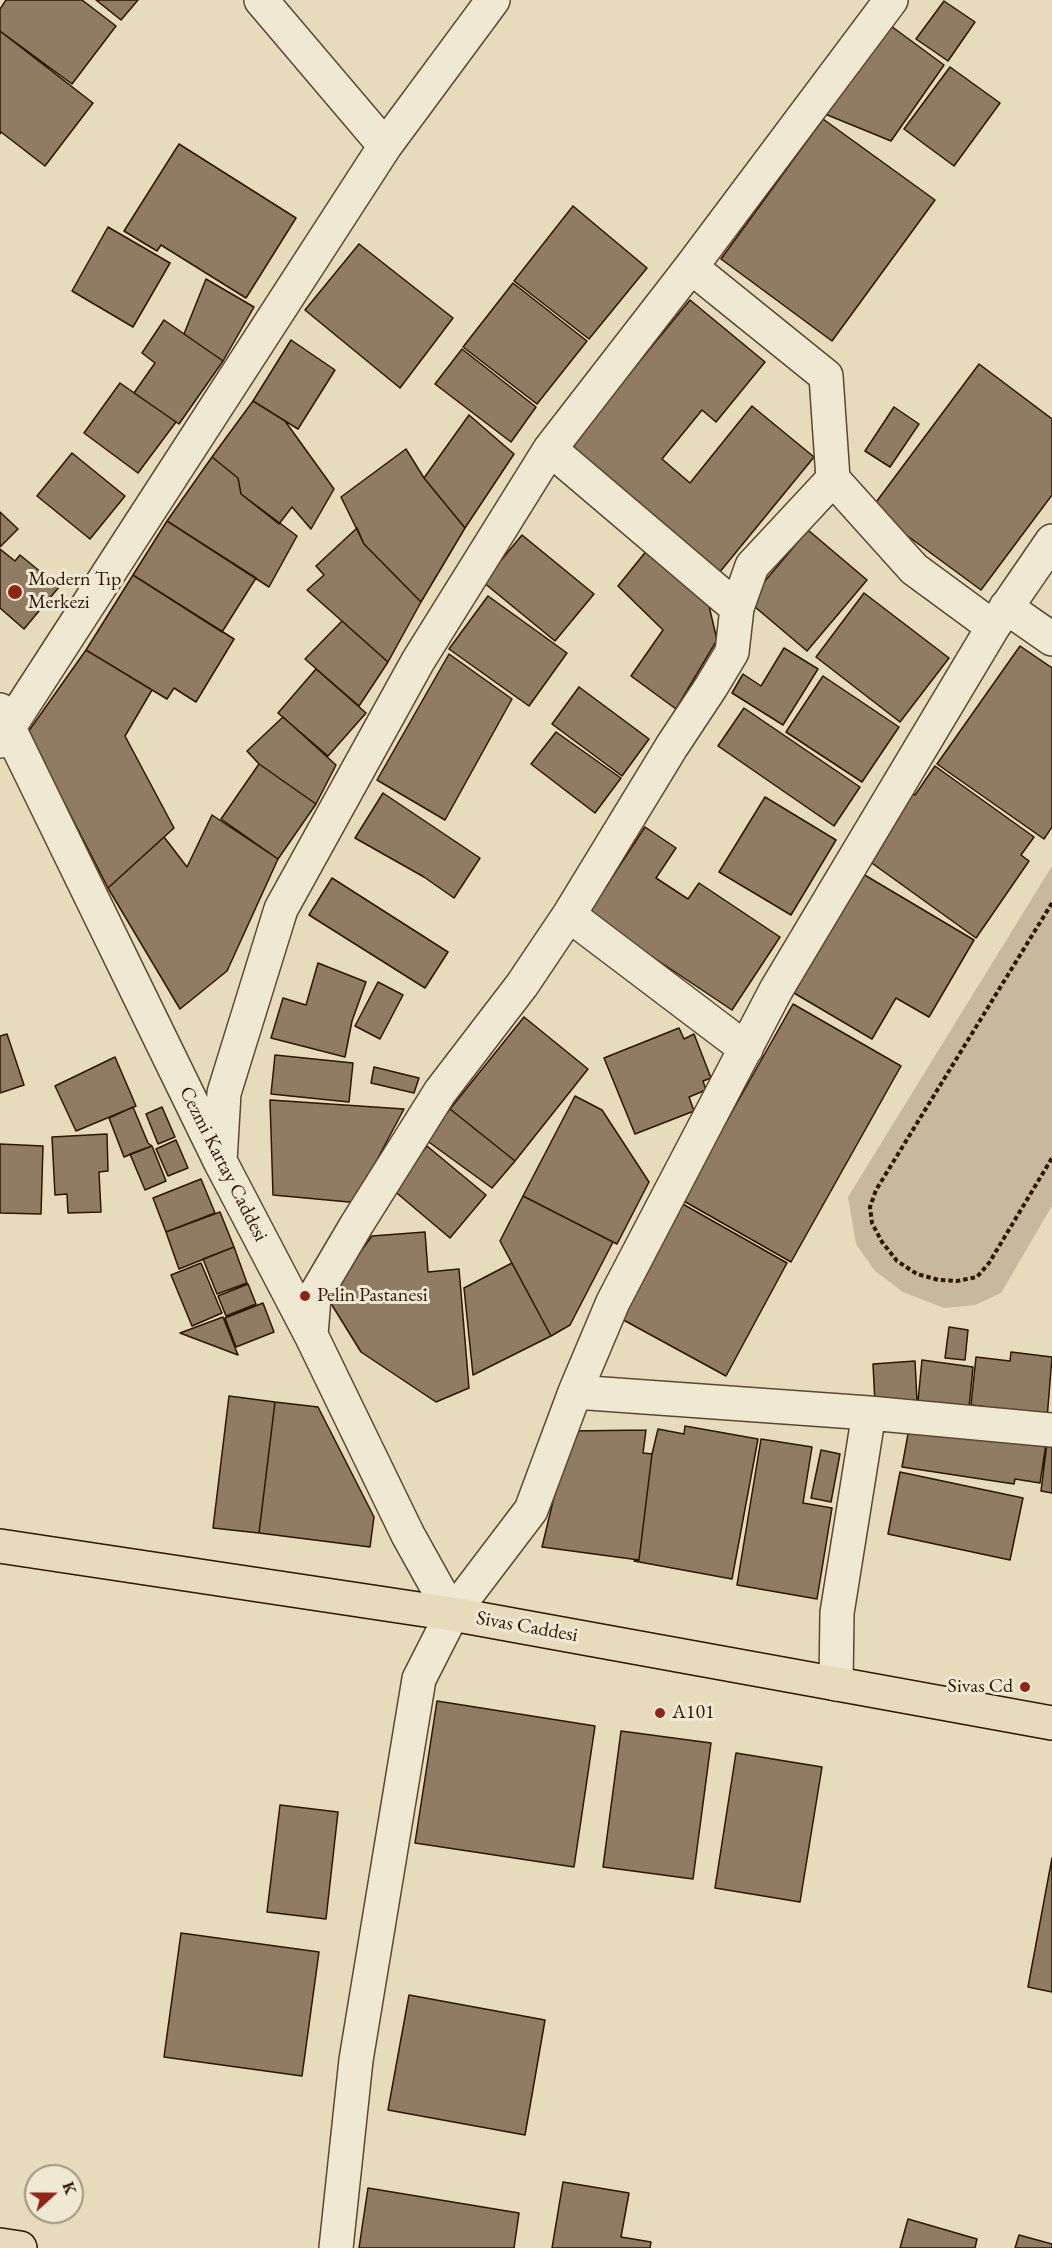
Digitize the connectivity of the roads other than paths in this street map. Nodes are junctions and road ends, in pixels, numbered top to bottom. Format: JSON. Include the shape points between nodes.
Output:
{"nodes":[{"id":1,"x":261,"y":0,"type":"edge"},
{"id":2,"x":494,"y":0,"type":"edge"},
{"id":3,"x":891,"y":0,"type":"edge"},
{"id":4,"x":386,"y":146,"type":"junction"},
{"id":5,"x":691,"y":267,"type":"junction"},
{"id":6,"x":550,"y":449,"type":"junction"},
{"id":7,"x":832,"y":479,"type":"junction"},
{"id":8,"x":1052,"y":541,"type":"edge"},
{"id":9,"x":737,"y":608,"type":"junction"},
{"id":10,"x":1000,"y":617,"type":"junction"},
{"id":11,"x":1052,"y":639,"type":"edge"},
{"id":12,"x":3,"y":726,"type":"edge"},
{"id":13,"x":569,"y":915,"type":"junction"},
{"id":14,"x":746,"y":1049,"type":"junction"},
{"id":15,"x":220,"y":1161,"type":"junction"},
{"id":16,"x":311,"y":1335,"type":"junction"},
{"id":17,"x":575,"y":1392,"type":"junction"},
{"id":18,"x":869,"y":1413,"type":"junction"},
{"id":19,"x":1052,"y":1430,"type":"edge"},
{"id":20,"x":0,"y":1545,"type":"edge"},
{"id":21,"x":452,"y":1614,"type":"junction"},
{"id":22,"x":836,"y":1684,"type":"junction"},
{"id":23,"x":1052,"y":1723,"type":"edge"},
{"id":24,"x":0,"y":2245,"type":"edge"},
{"id":25,"x":20,"y":2248,"type":"edge"},
{"id":26,"x":336,"y":2248,"type":"edge"}],
"edges":[{"from":1,"to":4,"type":"street"},
{"from":2,"to":4,"type":"street"},
{"from":3,"to":5,"type":"street"},
{"from":4,"to":12,"type":"street"},
{"from":5,"to":6,"type":"street"},
{"from":5,"to":7,"type":"street","via":[[826,376]]},
{"from":6,"to":9,"type":"street"},
{"from":6,"to":15,"type":"street","via":[[418,662],[281,909],[224,1093]]},
{"from":7,"to":9,"type":"street","via":[[752,566]]},
{"from":7,"to":10,"type":"street","via":[[914,569]]},
{"from":8,"to":10,"type":"street"},
{"from":9,"to":13,"type":"street","via":[[732,652]]},
{"from":10,"to":11,"type":"street"},
{"from":10,"to":14,"type":"street","via":[[788,970]]},
{"from":12,"to":15,"type":"street","name":"Cezmi Kartay Caddesi"},
{"from":13,"to":14,"type":"street"},
{"from":13,"to":16,"type":"street","via":[[522,986],[440,1092],[357,1224],[314,1297]]},
{"from":14,"to":17,"type":"street","via":[[612,1302]]},
{"from":15,"to":16,"type":"street","name":"Cezmi Kartay Caddesi"},
{"from":16,"to":21,"type":"street","name":"Cezmi Kartay Caddesi","via":[[408,1535]]},
{"from":17,"to":18,"type":"street"},
{"from":17,"to":21,"type":"street","via":[[531,1510]]},
{"from":18,"to":19,"type":"street"},
{"from":18,"to":22,"type":"street","via":[[837,1613]]},
{"from":20,"to":21,"type":"main road","name":"Sivas Caddesi"},
{"from":21,"to":22,"type":"main road","name":"Sivas Caddesi"},
{"from":21,"to":26,"type":"street","via":[[419,1679],[356,2060]]},
{"from":22,"to":23,"type":"main road","name":"Sivas Caddesi"},
{"from":24,"to":25,"type":"main road"}]}
